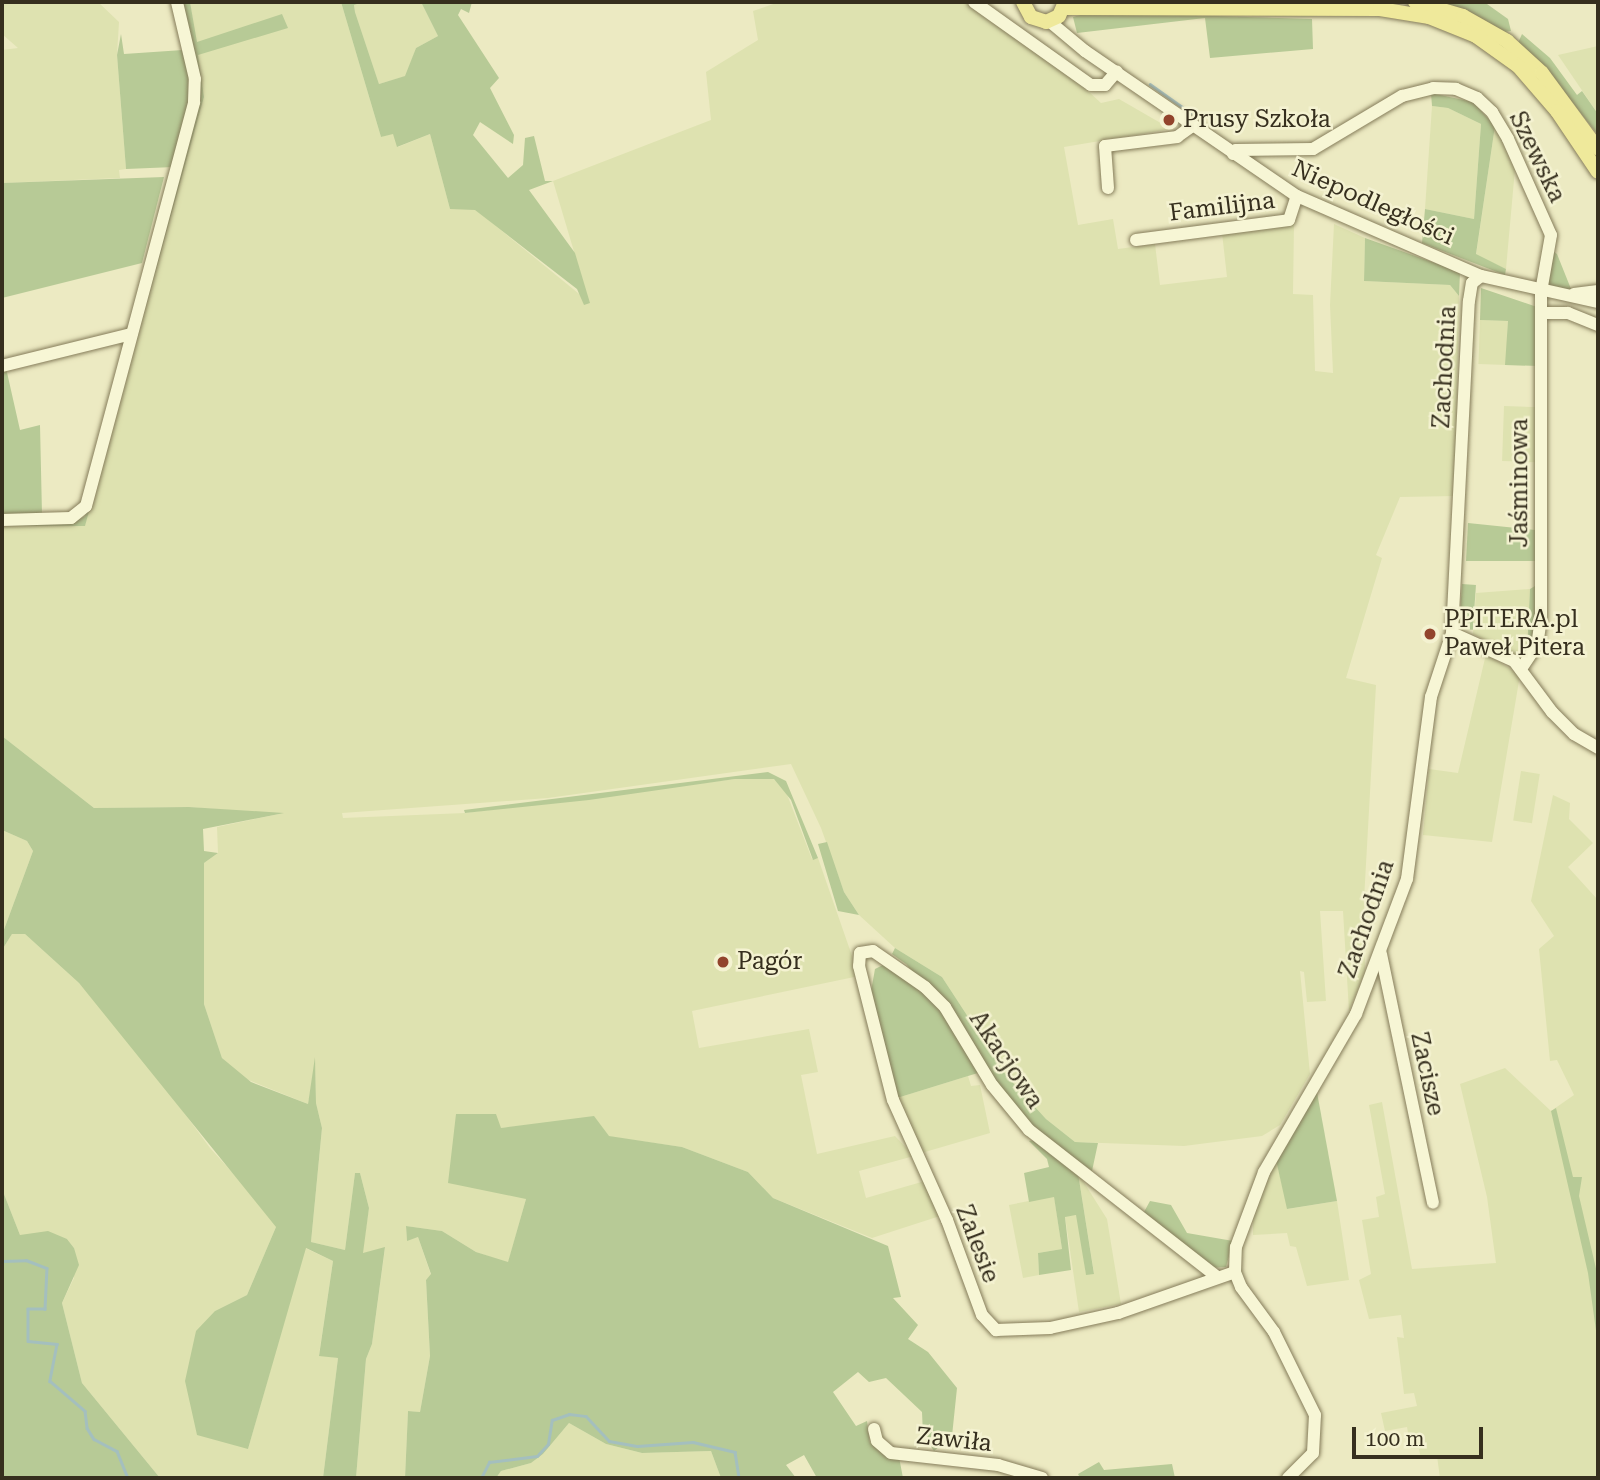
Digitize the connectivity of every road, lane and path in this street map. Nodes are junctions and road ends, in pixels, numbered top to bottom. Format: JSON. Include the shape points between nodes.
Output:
{"nodes":[{"id":1,"x":177,"y":2,"type":"edge"},
{"id":2,"x":974,"y":2,"type":"edge"},
{"id":3,"x":1022,"y":2,"type":"edge"},
{"id":4,"x":1415,"y":2,"type":"edge"},
{"id":5,"x":1060,"y":11,"type":"edge"},
{"id":6,"x":1117,"y":71,"type":"junction"},
{"id":7,"x":1192,"y":126,"type":"junction"},
{"id":8,"x":1598,"y":149,"type":"edge"},
{"id":9,"x":1233,"y":155,"type":"junction"},
{"id":10,"x":1598,"y":172,"type":"edge"},
{"id":11,"x":1108,"y":188,"type":"dead end"},
{"id":12,"x":1297,"y":196,"type":"junction"},
{"id":13,"x":1136,"y":240,"type":"dead end"},
{"id":14,"x":1481,"y":276,"type":"junction"},
{"id":15,"x":1598,"y":291,"type":"edge"},
{"id":16,"x":1541,"y":292,"type":"junction"},
{"id":17,"x":1566,"y":295,"type":"junction"},
{"id":18,"x":1598,"y":302,"type":"edge"},
{"id":19,"x":1541,"y":313,"type":"junction"},
{"id":20,"x":1598,"y":325,"type":"edge"},
{"id":21,"x":131,"y":334,"type":"junction"},
{"id":22,"x":2,"y":366,"type":"edge"},
{"id":23,"x":2,"y":520,"type":"edge"},
{"id":24,"x":1452,"y":633,"type":"junction"},
{"id":25,"x":1521,"y":668,"type":"junction"},
{"id":26,"x":1598,"y":748,"type":"edge"},
{"id":27,"x":860,"y":953,"type":"joint"},
{"id":28,"x":1381,"y":954,"type":"junction"},
{"id":29,"x":1433,"y":1203,"type":"dead end"},
{"id":30,"x":1235,"y":1272,"type":"junction"},
{"id":31,"x":1216,"y":1276,"type":"junction"},
{"id":32,"x":874,"y":1429,"type":"dead end"},
{"id":33,"x":1042,"y":1478,"type":"edge"},
{"id":34,"x":1288,"y":1478,"type":"edge"}],
"edges":[{"from":1,"to":21,"type":"street","via":[[196,92]]},
{"from":2,"to":6,"type":"street","via":[[1091,85],[1105,85]]},
{"from":3,"to":5,"type":"main road","via":[[1031,17]]},
{"from":4,"to":8,"type":"main road","via":[[1463,16],[1507,41],[1542,73]]},
{"from":5,"to":6,"type":"street","name":"Niepodległości","via":[[1074,42]]},
{"from":5,"to":10,"type":"main road","via":[[1367,9],[1429,17],[1476,36],[1518,66],[1557,111]]},
{"from":6,"to":7,"type":"street","name":"Niepodległości"},
{"from":7,"to":9,"type":"street","name":"Niepodległości"},
{"from":7,"to":11,"type":"street","via":[[1177,137],[1105,145]]},
{"from":9,"to":12,"type":"street","name":"Niepodległości"},
{"from":9,"to":16,"type":"street","name":"Szewska","via":[[1236,150],[1313,149],[1410,93],[1433,88],[1466,92],[1485,104],[1503,130],[1551,234]]},
{"from":12,"to":13,"type":"street","name":"Familijna","via":[[1289,220]]},
{"from":12,"to":14,"type":"street","name":"Niepodległości"},
{"from":14,"to":16,"type":"street","name":"Niepodległości"},
{"from":14,"to":24,"type":"street","name":"Zachodnia","via":[[1470,292]]},
{"from":15,"to":17,"type":"street","name":"Niepodległości"},
{"from":16,"to":17,"type":"street","name":"Niepodległości"},
{"from":16,"to":19,"type":"street","name":"Jaśminowa"},
{"from":17,"to":18,"type":"street","name":"Niepodległości"},
{"from":19,"to":20,"type":"street","via":[[1568,313]]},
{"from":19,"to":25,"type":"street","name":"Jaśminowa","via":[[1541,618],[1537,645]]},
{"from":21,"to":22,"type":"street"},
{"from":21,"to":23,"type":"street","via":[[82,513],[71,518]]},
{"from":24,"to":25,"type":"street","via":[[1478,642]]},
{"from":24,"to":28,"type":"street","name":"Zachodnia","via":[[1431,697],[1407,879]]},
{"from":25,"to":26,"type":"street","via":[[1552,712],[1574,734]]},
{"from":27,"to":31,"type":"street","name":"Akacjowa","via":[[873,951],[925,987],[945,1007],[992,1085],[1029,1130]]},
{"from":27,"to":31,"type":"street","name":"Zalesie","via":[[859,966],[893,1100],[947,1220],[982,1315],[996,1330],[1050,1328],[1118,1312]]},
{"from":28,"to":29,"type":"street","name":"Zacisze"},
{"from":28,"to":30,"type":"street","name":"Zachodnia","via":[[1356,1014],[1264,1172],[1236,1247]]},
{"from":30,"to":31,"type":"street","name":"Zalesie"},
{"from":30,"to":34,"type":"street","via":[[1297,1374],[1315,1415],[1313,1453]]},
{"from":32,"to":33,"type":"street","name":"Zawiła","via":[[877,1441],[891,1453],[998,1465]]}]}
